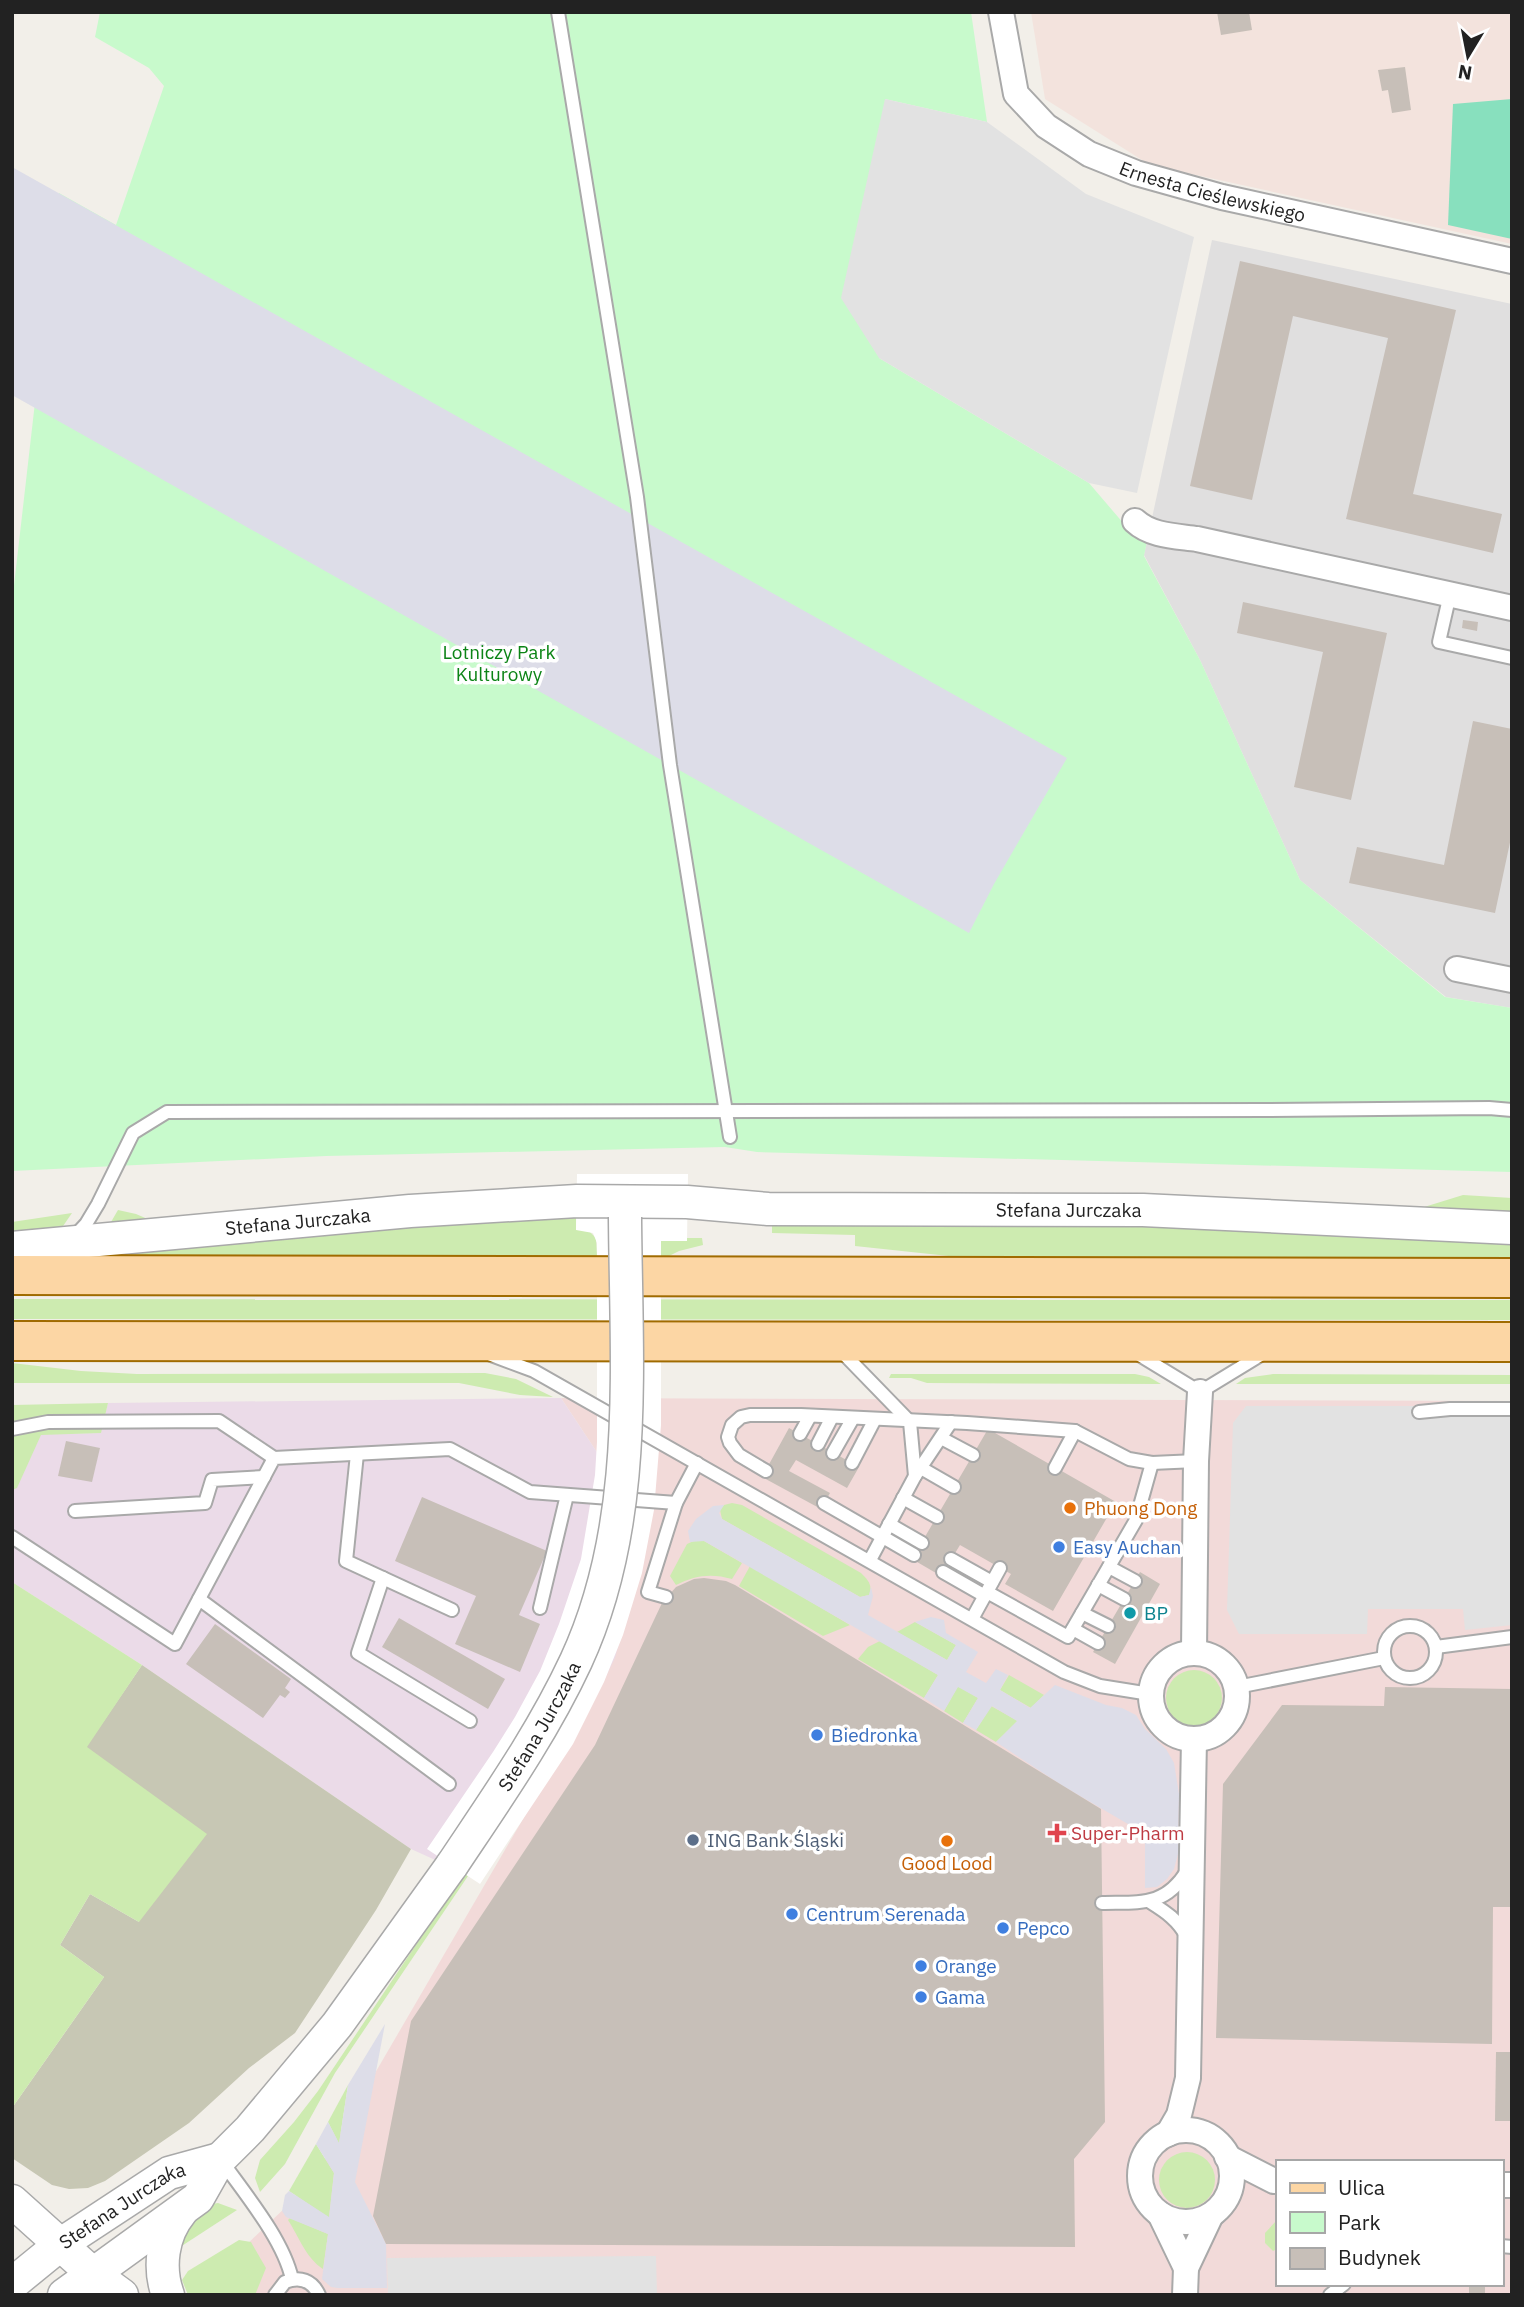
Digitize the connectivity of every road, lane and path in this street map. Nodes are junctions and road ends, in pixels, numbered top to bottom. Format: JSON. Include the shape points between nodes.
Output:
{"nodes":[{"id":1,"x":558,"y":12,"type":"edge"},
{"id":2,"x":1001,"y":12,"type":"edge"},
{"id":3,"x":1512,"y":261,"type":"edge"},
{"id":4,"x":1135,"y":521,"type":"dead end"},
{"id":5,"x":1450,"y":594,"type":"junction"},
{"id":6,"x":1512,"y":608,"type":"edge"},
{"id":7,"x":1512,"y":658,"type":"edge"},
{"id":8,"x":1457,"y":969,"type":"dead end"},
{"id":9,"x":1512,"y":980,"type":"edge"},
{"id":10,"x":1512,"y":1110,"type":"edge"},
{"id":11,"x":726,"y":1111,"type":"junction"},
{"id":12,"x":730,"y":1137,"type":"dead end"},
{"id":13,"x":625,"y":1210,"type":"junction"},
{"id":14,"x":1512,"y":1228,"type":"edge"},
{"id":15,"x":66,"y":1244,"type":"junction"},
{"id":16,"x":12,"y":1248,"type":"edge"},
{"id":17,"x":12,"y":1275,"type":"edge"},
{"id":18,"x":1512,"y":1278,"type":"edge"},
{"id":19,"x":12,"y":1341,"type":"edge"},
{"id":20,"x":454,"y":1341,"type":"junction"},
{"id":21,"x":832,"y":1342,"type":"junction"},
{"id":22,"x":1116,"y":1342,"type":"junction"},
{"id":23,"x":1283,"y":1342,"type":"junction"},
{"id":24,"x":1512,"y":1342,"type":"edge"},
{"id":25,"x":1200,"y":1392,"type":"junction"},
{"id":26,"x":1512,"y":1409,"type":"edge"},
{"id":27,"x":1419,"y":1412,"type":"dead end"},
{"id":28,"x":805,"y":1415,"type":"junction"},
{"id":29,"x":832,"y":1417,"type":"junction"},
{"id":30,"x":853,"y":1418,"type":"junction"},
{"id":31,"x":875,"y":1419,"type":"junction"},
{"id":32,"x":910,"y":1422,"type":"junction"},
{"id":33,"x":951,"y":1422,"type":"junction"},
{"id":34,"x":967,"y":1423,"type":"junction"},
{"id":35,"x":12,"y":1429,"type":"edge"},
{"id":36,"x":1075,"y":1431,"type":"junction"},
{"id":37,"x":985,"y":1433,"type":"dead end"},
{"id":38,"x":800,"y":1434,"type":"dead end"},
{"id":39,"x":940,"y":1438,"type":"junction"},
{"id":40,"x":818,"y":1444,"type":"dead end"},
{"id":41,"x":833,"y":1452,"type":"dead end"},
{"id":42,"x":357,"y":1454,"type":"junction"},
{"id":43,"x":972,"y":1455,"type":"dead end"},
{"id":44,"x":274,"y":1458,"type":"junction"},
{"id":45,"x":1196,"y":1461,"type":"junction"},
{"id":46,"x":1152,"y":1462,"type":"junction"},
{"id":47,"x":697,"y":1463,"type":"junction"},
{"id":48,"x":852,"y":1463,"type":"dead end"},
{"id":49,"x":1055,"y":1468,"type":"dead end"},
{"id":50,"x":766,"y":1471,"type":"dead end"},
{"id":51,"x":918,"y":1472,"type":"junction"},
{"id":52,"x":264,"y":1477,"type":"junction"},
{"id":53,"x":954,"y":1487,"type":"dead end"},
{"id":54,"x":567,"y":1495,"type":"junction"},
{"id":55,"x":904,"y":1498,"type":"junction"},
{"id":56,"x":676,"y":1503,"type":"junction"},
{"id":57,"x":824,"y":1503,"type":"dead end"},
{"id":58,"x":75,"y":1511,"type":"dead end"},
{"id":59,"x":937,"y":1517,"type":"dead end"},
{"id":60,"x":889,"y":1524,"type":"junction"},
{"id":61,"x":12,"y":1537,"type":"edge"},
{"id":62,"x":882,"y":1537,"type":"junction"},
{"id":63,"x":922,"y":1543,"type":"dead end"},
{"id":64,"x":914,"y":1556,"type":"dead end"},
{"id":65,"x":951,"y":1559,"type":"dead end"},
{"id":66,"x":870,"y":1560,"type":"junction"},
{"id":67,"x":1109,"y":1567,"type":"junction"},
{"id":68,"x":1000,"y":1568,"type":"dead end"},
{"id":69,"x":943,"y":1572,"type":"dead end"},
{"id":70,"x":383,"y":1578,"type":"junction"},
{"id":71,"x":1135,"y":1581,"type":"dead end"},
{"id":72,"x":1098,"y":1585,"type":"junction"},
{"id":73,"x":988,"y":1590,"type":"junction"},
{"id":74,"x":666,"y":1597,"type":"dead end"},
{"id":75,"x":199,"y":1599,"type":"junction"},
{"id":76,"x":1124,"y":1599,"type":"dead end"},
{"id":77,"x":540,"y":1608,"type":"dead end"},
{"id":78,"x":452,"y":1610,"type":"dead end"},
{"id":79,"x":1082,"y":1613,"type":"junction"},
{"id":80,"x":972,"y":1619,"type":"junction"},
{"id":81,"x":1108,"y":1626,"type":"dead end"},
{"id":82,"x":1073,"y":1629,"type":"junction"},
{"id":83,"x":1512,"y":1637,"type":"edge"},
{"id":84,"x":1098,"y":1643,"type":"dead end"},
{"id":85,"x":1436,"y":1647,"type":"junction"},
{"id":86,"x":1194,"y":1652,"type":"junction"},
{"id":87,"x":1384,"y":1658,"type":"junction"},
{"id":88,"x":1237,"y":1687,"type":"junction"},
{"id":89,"x":1150,"y":1693,"type":"junction"},
{"id":90,"x":470,"y":1721,"type":"dead end"},
{"id":91,"x":1194,"y":1739,"type":"junction"},
{"id":92,"x":449,"y":1784,"type":"dead end"},
{"id":93,"x":1191,"y":1863,"type":"junction"},
{"id":94,"x":1150,"y":1902,"type":"junction"},
{"id":95,"x":1102,"y":1903,"type":"dead end"},
{"id":96,"x":1190,"y":1945,"type":"junction"},
{"id":97,"x":1188,"y":2078,"type":"junction"},
{"id":98,"x":1168,"y":2134,"type":"junction"},
{"id":99,"x":1210,"y":2137,"type":"junction"},
{"id":100,"x":1227,"y":2157,"type":"junction"},
{"id":101,"x":220,"y":2159,"type":"junction"},
{"id":102,"x":1276,"y":2181,"type":"edge"},
{"id":103,"x":1228,"y":2197,"type":"junction"},
{"id":104,"x":12,"y":2201,"type":"edge"},
{"id":105,"x":182,"y":2210,"type":"junction"},
{"id":106,"x":1160,"y":2214,"type":"junction"},
{"id":107,"x":1211,"y":2215,"type":"junction"},
{"id":108,"x":61,"y":2244,"type":"junction"},
{"id":109,"x":19,"y":2267,"type":"edge"},
{"id":110,"x":1186,"y":2268,"type":"junction"},
{"id":111,"x":92,"y":2273,"type":"junction"},
{"id":112,"x":292,"y":2279,"type":"junction"},
{"id":113,"x":65,"y":2294,"type":"edge"},
{"id":114,"x":122,"y":2295,"type":"edge"},
{"id":115,"x":169,"y":2295,"type":"edge"},
{"id":116,"x":275,"y":2295,"type":"edge"},
{"id":117,"x":319,"y":2295,"type":"edge"},
{"id":118,"x":1185,"y":2295,"type":"edge"}],
"edges":[{"from":1,"to":11,"type":"lane","via":[[637,497],[670,765]]},
{"from":2,"to":3,"type":"street","name":"Ernesta Cieślewskiego","via":[[1016,94],[1046,125],[1089,154],[1136,173],[1222,197]]},
{"from":4,"to":5,"type":"street","via":[[1157,533]]},
{"from":5,"to":6,"type":"street"},
{"from":5,"to":7,"type":"lane","via":[[1439,642]]},
{"from":8,"to":9,"type":"street"},
{"from":10,"to":11,"type":"lane"},
{"from":11,"to":12,"type":"lane"},
{"from":11,"to":15,"type":"lane","via":[[167,1112],[133,1133],[86,1224]]},
{"from":13,"to":14,"type":"street","name":"Stefana Jurczaka","via":[[687,1202],[760,1209],[1143,1210]]},
{"from":13,"to":15,"type":"street","name":"Stefana Jurczaka","via":[[577,1201]]},
{"from":13,"to":101,"type":"street","name":"Stefana Jurczaka","bridge":true,"via":[[625,1443],[620,1507],[607,1571],[577,1659],[539,1734],[452,1865],[337,2025]]},
{"from":15,"to":16,"type":"street","name":"Stefana Jurczaka"},
{"from":17,"to":18,"type":"main road"},
{"from":19,"to":20,"type":"main road"},
{"from":20,"to":21,"type":"main road"},
{"from":20,"to":47,"type":"lane","via":[[534,1371]]},
{"from":21,"to":22,"type":"main road"},
{"from":21,"to":32,"type":"lane"},
{"from":22,"to":23,"type":"main road"},
{"from":22,"to":25,"type":"lane"},
{"from":23,"to":24,"type":"main road"},
{"from":23,"to":25,"type":"lane"},
{"from":25,"to":45,"type":"street"},
{"from":26,"to":27,"type":"lane"},
{"from":28,"to":29,"type":"lane"},
{"from":28,"to":38,"type":"lane"},
{"from":28,"to":50,"type":"lane","via":[[750,1415],[732,1425],[728,1437],[733,1450]]},
{"from":29,"to":30,"type":"lane"},
{"from":29,"to":40,"type":"lane"},
{"from":30,"to":31,"type":"lane"},
{"from":30,"to":41,"type":"lane"},
{"from":31,"to":32,"type":"lane"},
{"from":31,"to":48,"type":"lane"},
{"from":32,"to":33,"type":"lane"},
{"from":32,"to":51,"type":"lane"},
{"from":33,"to":34,"type":"lane"},
{"from":33,"to":39,"type":"lane"},
{"from":34,"to":36,"type":"lane"},
{"from":34,"to":37,"type":"lane"},
{"from":35,"to":44,"type":"lane","via":[[48,1422],[219,1421]]},
{"from":36,"to":46,"type":"lane","via":[[1129,1459]]},
{"from":36,"to":49,"type":"lane"},
{"from":39,"to":43,"type":"lane"},
{"from":39,"to":51,"type":"lane"},
{"from":42,"to":44,"type":"lane"},
{"from":42,"to":54,"type":"lane","via":[[450,1449],[530,1492]]},
{"from":42,"to":70,"type":"lane","via":[[346,1561]]},
{"from":44,"to":52,"type":"lane"},
{"from":45,"to":46,"type":"lane"},
{"from":45,"to":86,"type":"street"},
{"from":46,"to":67,"type":"lane","via":[[1136,1520]]},
{"from":47,"to":56,"type":"lane"},
{"from":47,"to":66,"type":"lane"},
{"from":51,"to":53,"type":"lane"},
{"from":51,"to":55,"type":"lane"},
{"from":52,"to":58,"type":"lane","via":[[212,1480],[205,1503]]},
{"from":52,"to":75,"type":"lane"},
{"from":54,"to":56,"type":"lane"},
{"from":54,"to":77,"type":"lane"},
{"from":55,"to":59,"type":"lane"},
{"from":55,"to":60,"type":"lane"},
{"from":56,"to":74,"type":"lane","via":[[648,1592]]},
{"from":57,"to":62,"type":"lane"},
{"from":60,"to":62,"type":"lane"},
{"from":60,"to":63,"type":"lane"},
{"from":61,"to":75,"type":"lane","via":[[175,1644]]},
{"from":62,"to":64,"type":"lane"},
{"from":62,"to":66,"type":"lane"},
{"from":65,"to":73,"type":"lane"},
{"from":66,"to":80,"type":"lane"},
{"from":67,"to":71,"type":"lane"},
{"from":67,"to":72,"type":"lane"},
{"from":68,"to":73,"type":"lane"},
{"from":69,"to":73,"type":"lane"},
{"from":70,"to":78,"type":"lane"},
{"from":70,"to":90,"type":"lane","via":[[358,1653]]},
{"from":72,"to":76,"type":"lane"},
{"from":72,"to":79,"type":"lane"},
{"from":73,"to":80,"type":"lane"},
{"from":73,"to":82,"type":"lane","via":[[1068,1637]]},
{"from":75,"to":92,"type":"lane"},
{"from":79,"to":81,"type":"lane"},
{"from":79,"to":82,"type":"lane"},
{"from":80,"to":89,"type":"lane","via":[[1088,1684]]},
{"from":82,"to":84,"type":"lane"},
{"from":83,"to":85,"type":"lane"},
{"from":85,"to":87,"type":"lane","via":[[1425,1630],[1406,1626],[1389,1635]]},
{"from":85,"to":87,"type":"lane","via":[[1431,1667],[1407,1683]]},
{"from":86,"to":88,"type":"street","via":[[1218,1660]]},
{"from":86,"to":89,"type":"street","via":[[1166,1662],[1153,1679]]},
{"from":87,"to":88,"type":"lane"},
{"from":88,"to":91,"type":"street","via":[[1236,1709],[1227,1724],[1212,1735]]},
{"from":89,"to":91,"type":"street","via":[[1152,1709],[1162,1726],[1179,1737]]},
{"from":91,"to":93,"type":"street"},
{"from":93,"to":94,"type":"lane","via":[[1180,1883]]},
{"from":93,"to":96,"type":"street"},
{"from":94,"to":95,"type":"lane"},
{"from":94,"to":96,"type":"lane","via":[[1181,1925]]},
{"from":96,"to":97,"type":"street"},
{"from":97,"to":98,"type":"street","via":[[1179,2115]]},
{"from":97,"to":99,"type":"street","via":[[1198,2115]]},
{"from":98,"to":99,"type":"street","via":[[1189,2131]]},
{"from":98,"to":106,"type":"street","via":[[1156,2141],[1141,2165],[1143,2192]]},
{"from":99,"to":100,"type":"street"},
{"from":100,"to":102,"type":"street"},
{"from":100,"to":103,"type":"street","via":[[1231,2170]]},
{"from":101,"to":105,"type":"street","name":"Stefana Jurczaka","via":[[198,2198]]},
{"from":101,"to":108,"type":"street","name":"Stefana Jurczaka","via":[[169,2173]]},
{"from":101,"to":112,"type":"lane","via":[[277,2242]]},
{"from":102,"to":103,"type":"street"},
{"from":103,"to":107,"type":"street"},
{"from":104,"to":108,"type":"street"},
{"from":105,"to":111,"type":"street","name":"Stefana Jurczaka"},
{"from":105,"to":115,"type":"street","name":"Stefana Jurczaka","via":[[163,2255]]},
{"from":106,"to":107,"type":"street","via":[[1186,2222]]},
{"from":106,"to":110,"type":"street"},
{"from":107,"to":110,"type":"street"},
{"from":108,"to":109,"type":"street","name":"Stefana Jurczaka"},
{"from":108,"to":111,"type":"street"},
{"from":109,"to":113,"type":"street"},
{"from":110,"to":118,"type":"street"},
{"from":111,"to":113,"type":"street","name":"Stefana Jurczaka"},
{"from":111,"to":114,"type":"street"},
{"from":112,"to":116,"type":"lane"},
{"from":112,"to":117,"type":"lane","via":[[309,2281]]}]}
